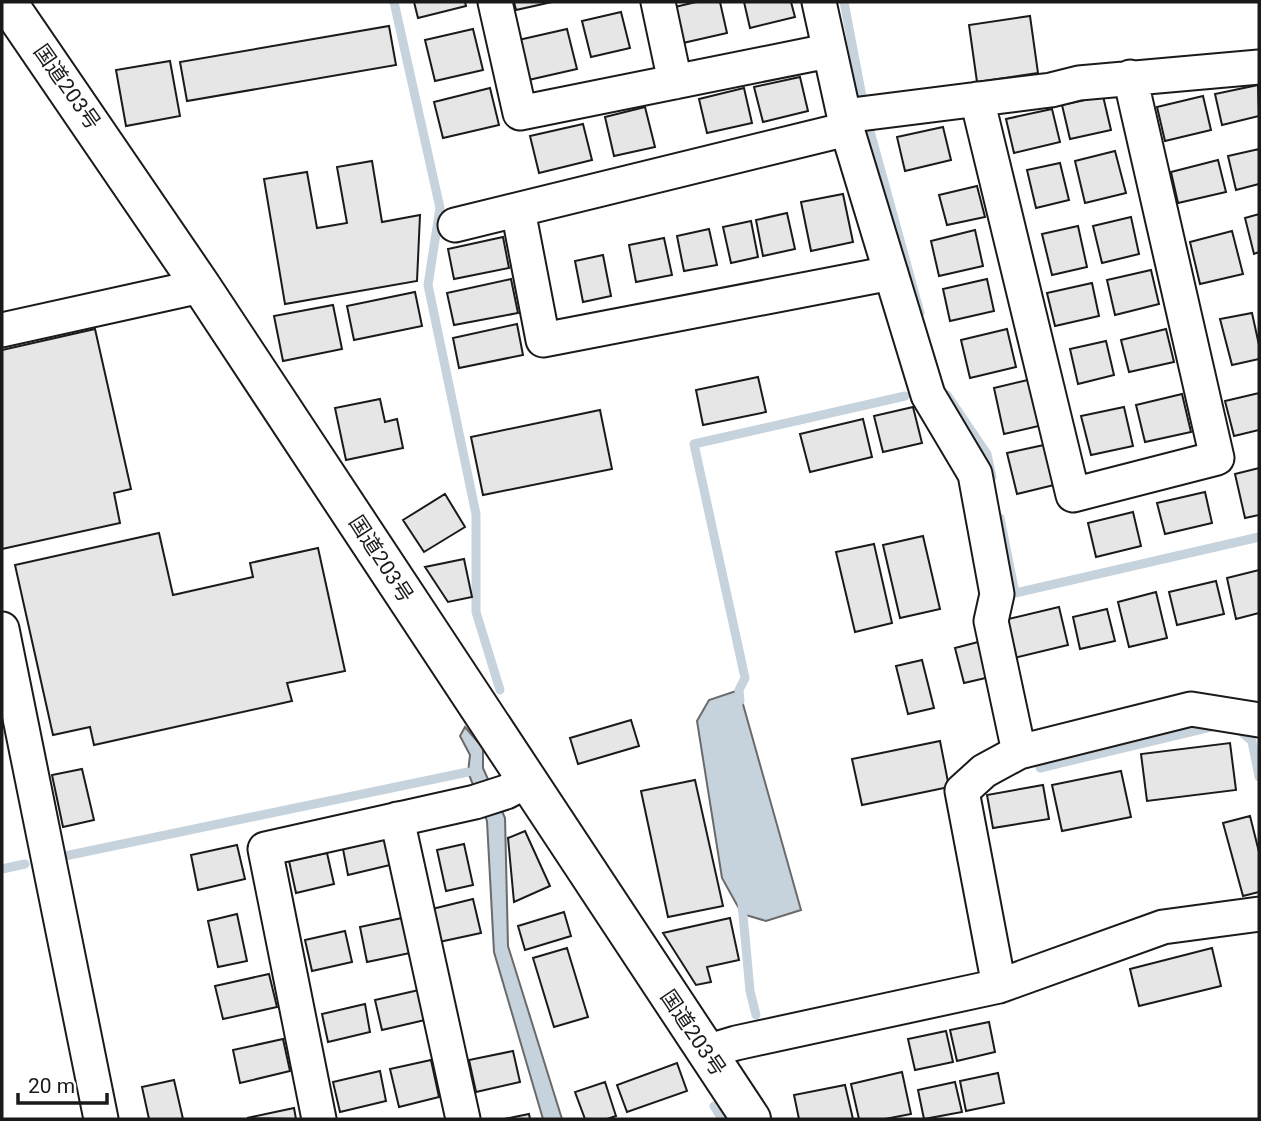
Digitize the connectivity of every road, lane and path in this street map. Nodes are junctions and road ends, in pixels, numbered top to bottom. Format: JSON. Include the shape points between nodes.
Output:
{"nodes":[{"id":1,"x":7,"y":2,"type":"edge"},
{"id":2,"x":495,"y":2,"type":"edge"},
{"id":3,"x":658,"y":2,"type":"edge"},
{"id":4,"x":819,"y":2,"type":"edge"},
{"id":5,"x":828,"y":51,"type":"junction"},
{"id":6,"x":1259,"y":67,"type":"edge"},
{"id":7,"x":1130,"y":77,"type":"junction"},
{"id":8,"x":675,"y":82,"type":"junction"},
{"id":9,"x":977,"y":99,"type":"junction"},
{"id":10,"x":845,"y":122,"type":"junction"},
{"id":11,"x":518,"y":210,"type":"junction"},
{"id":12,"x":455,"y":225,"type":"dead end"},
{"id":13,"x":891,"y":273,"type":"junction"},
{"id":14,"x":201,"y":286,"type":"junction"},
{"id":15,"x":2,"y":330,"type":"edge"},
{"id":16,"x":2,"y":629,"type":"edge"},
{"id":17,"x":1259,"y":720,"type":"edge"},
{"id":18,"x":1019,"y":752,"type":"junction"},
{"id":19,"x":517,"y":787,"type":"junction"},
{"id":20,"x":397,"y":819,"type":"junction"},
{"id":21,"x":1259,"y":914,"type":"edge"},
{"id":22,"x":999,"y":986,"type":"junction"},
{"id":23,"x":706,"y":1052,"type":"junction"},
{"id":24,"x":101,"y":1119,"type":"edge"},
{"id":25,"x":319,"y":1119,"type":"edge"},
{"id":26,"x":463,"y":1119,"type":"edge"},
{"id":27,"x":751,"y":1119,"type":"edge"}],
"edges":[{"from":1,"to":14,"type":"highway","name":"国道203号"},
{"from":2,"to":8,"type":"street","via":[[520,113]]},
{"from":3,"to":8,"type":"street"},
{"from":4,"to":5,"type":"street"},
{"from":5,"to":8,"type":"street"},
{"from":5,"to":10,"type":"street"},
{"from":6,"to":7,"type":"street"},
{"from":7,"to":9,"type":"street"},
{"from":7,"to":9,"type":"street","via":[[1217,458],[1073,495]]},
{"from":9,"to":10,"type":"street","via":[[879,112]]},
{"from":10,"to":11,"type":"street"},
{"from":10,"to":13,"type":"street"},
{"from":11,"to":12,"type":"street"},
{"from":11,"to":13,"type":"street","via":[[543,340]]},
{"from":13,"to":18,"type":"street","via":[[928,395],[975,474],[997,594],[991,621]]},
{"from":14,"to":15,"type":"street"},
{"from":14,"to":19,"type":"highway","name":"国道203号"},
{"from":16,"to":24,"type":"street"},
{"from":17,"to":18,"type":"street","via":[[1191,709]]},
{"from":18,"to":22,"type":"street","via":[[984,771],[962,791]]},
{"from":19,"to":20,"type":"street","via":[[475,802]]},
{"from":19,"to":23,"type":"highway","name":"国道203号"},
{"from":20,"to":25,"type":"street","via":[[265,849]]},
{"from":20,"to":26,"type":"street"},
{"from":21,"to":22,"type":"street","via":[[1163,927]]},
{"from":22,"to":23,"type":"street"},
{"from":23,"to":27,"type":"highway","name":"国道203号"}]}
